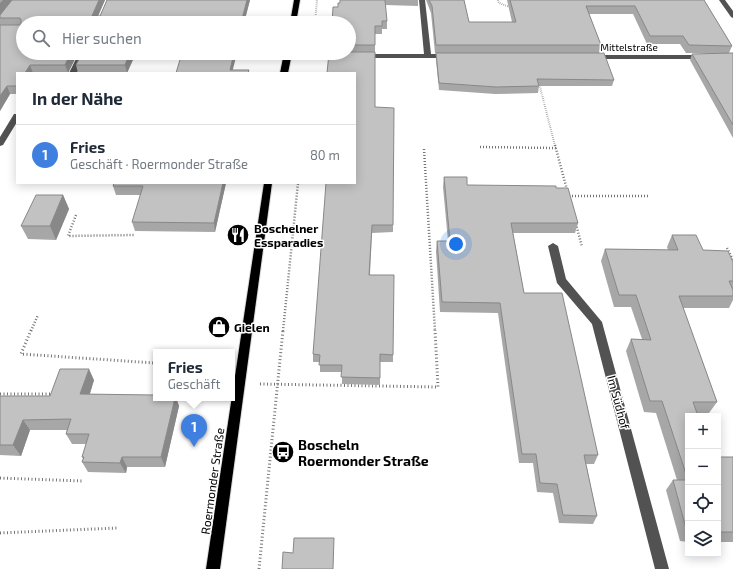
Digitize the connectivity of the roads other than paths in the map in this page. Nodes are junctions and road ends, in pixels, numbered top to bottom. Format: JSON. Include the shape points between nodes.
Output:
{"nodes":[{"id":1,"x":297,"y":0,"type":"edge"},
{"id":2,"x":422,"y":0,"type":"edge"},
{"id":3,"x":722,"y":0,"type":"edge"},
{"id":4,"x":294,"y":16,"type":"edge"},
{"id":5,"x":733,"y":16,"type":"edge"},
{"id":6,"x":356,"y":55,"type":"edge"},
{"id":7,"x":428,"y":56,"type":"junction"},
{"id":8,"x":460,"y":56,"type":"edge"},
{"id":9,"x":582,"y":57,"type":"edge"},
{"id":10,"x":733,"y":57,"type":"edge"},
{"id":11,"x":80,"y":60,"type":"edge"},
{"id":12,"x":286,"y":60,"type":"edge"},
{"id":13,"x":74,"y":72,"type":"edge"},
{"id":14,"x":284,"y":72,"type":"edge"},
{"id":15,"x":16,"y":118,"type":"edge"},
{"id":16,"x":0,"y":143,"type":"edge"},
{"id":17,"x":268,"y":184,"type":"edge"},
{"id":18,"x":553,"y":246,"type":"dead end"},
{"id":19,"x":213,"y":569,"type":"edge"},
{"id":20,"x":662,"y":569,"type":"edge"}],
"edges":[{"from":1,"to":4,"type":"main road"},
{"from":2,"to":7,"type":"street"},
{"from":3,"to":5,"type":"street"},
{"from":6,"to":7,"type":"street"},
{"from":7,"to":8,"type":"street"},
{"from":9,"to":10,"type":"street","name":"Mittelstraße"},
{"from":11,"to":13,"type":"street"},
{"from":12,"to":14,"type":"main road"},
{"from":15,"to":16,"type":"street"},
{"from":17,"to":19,"type":"main road","name":"Roermonder Straße"},
{"from":18,"to":20,"type":"street","name":"Im Südhof","via":[[561,280],[597,322]]}]}
